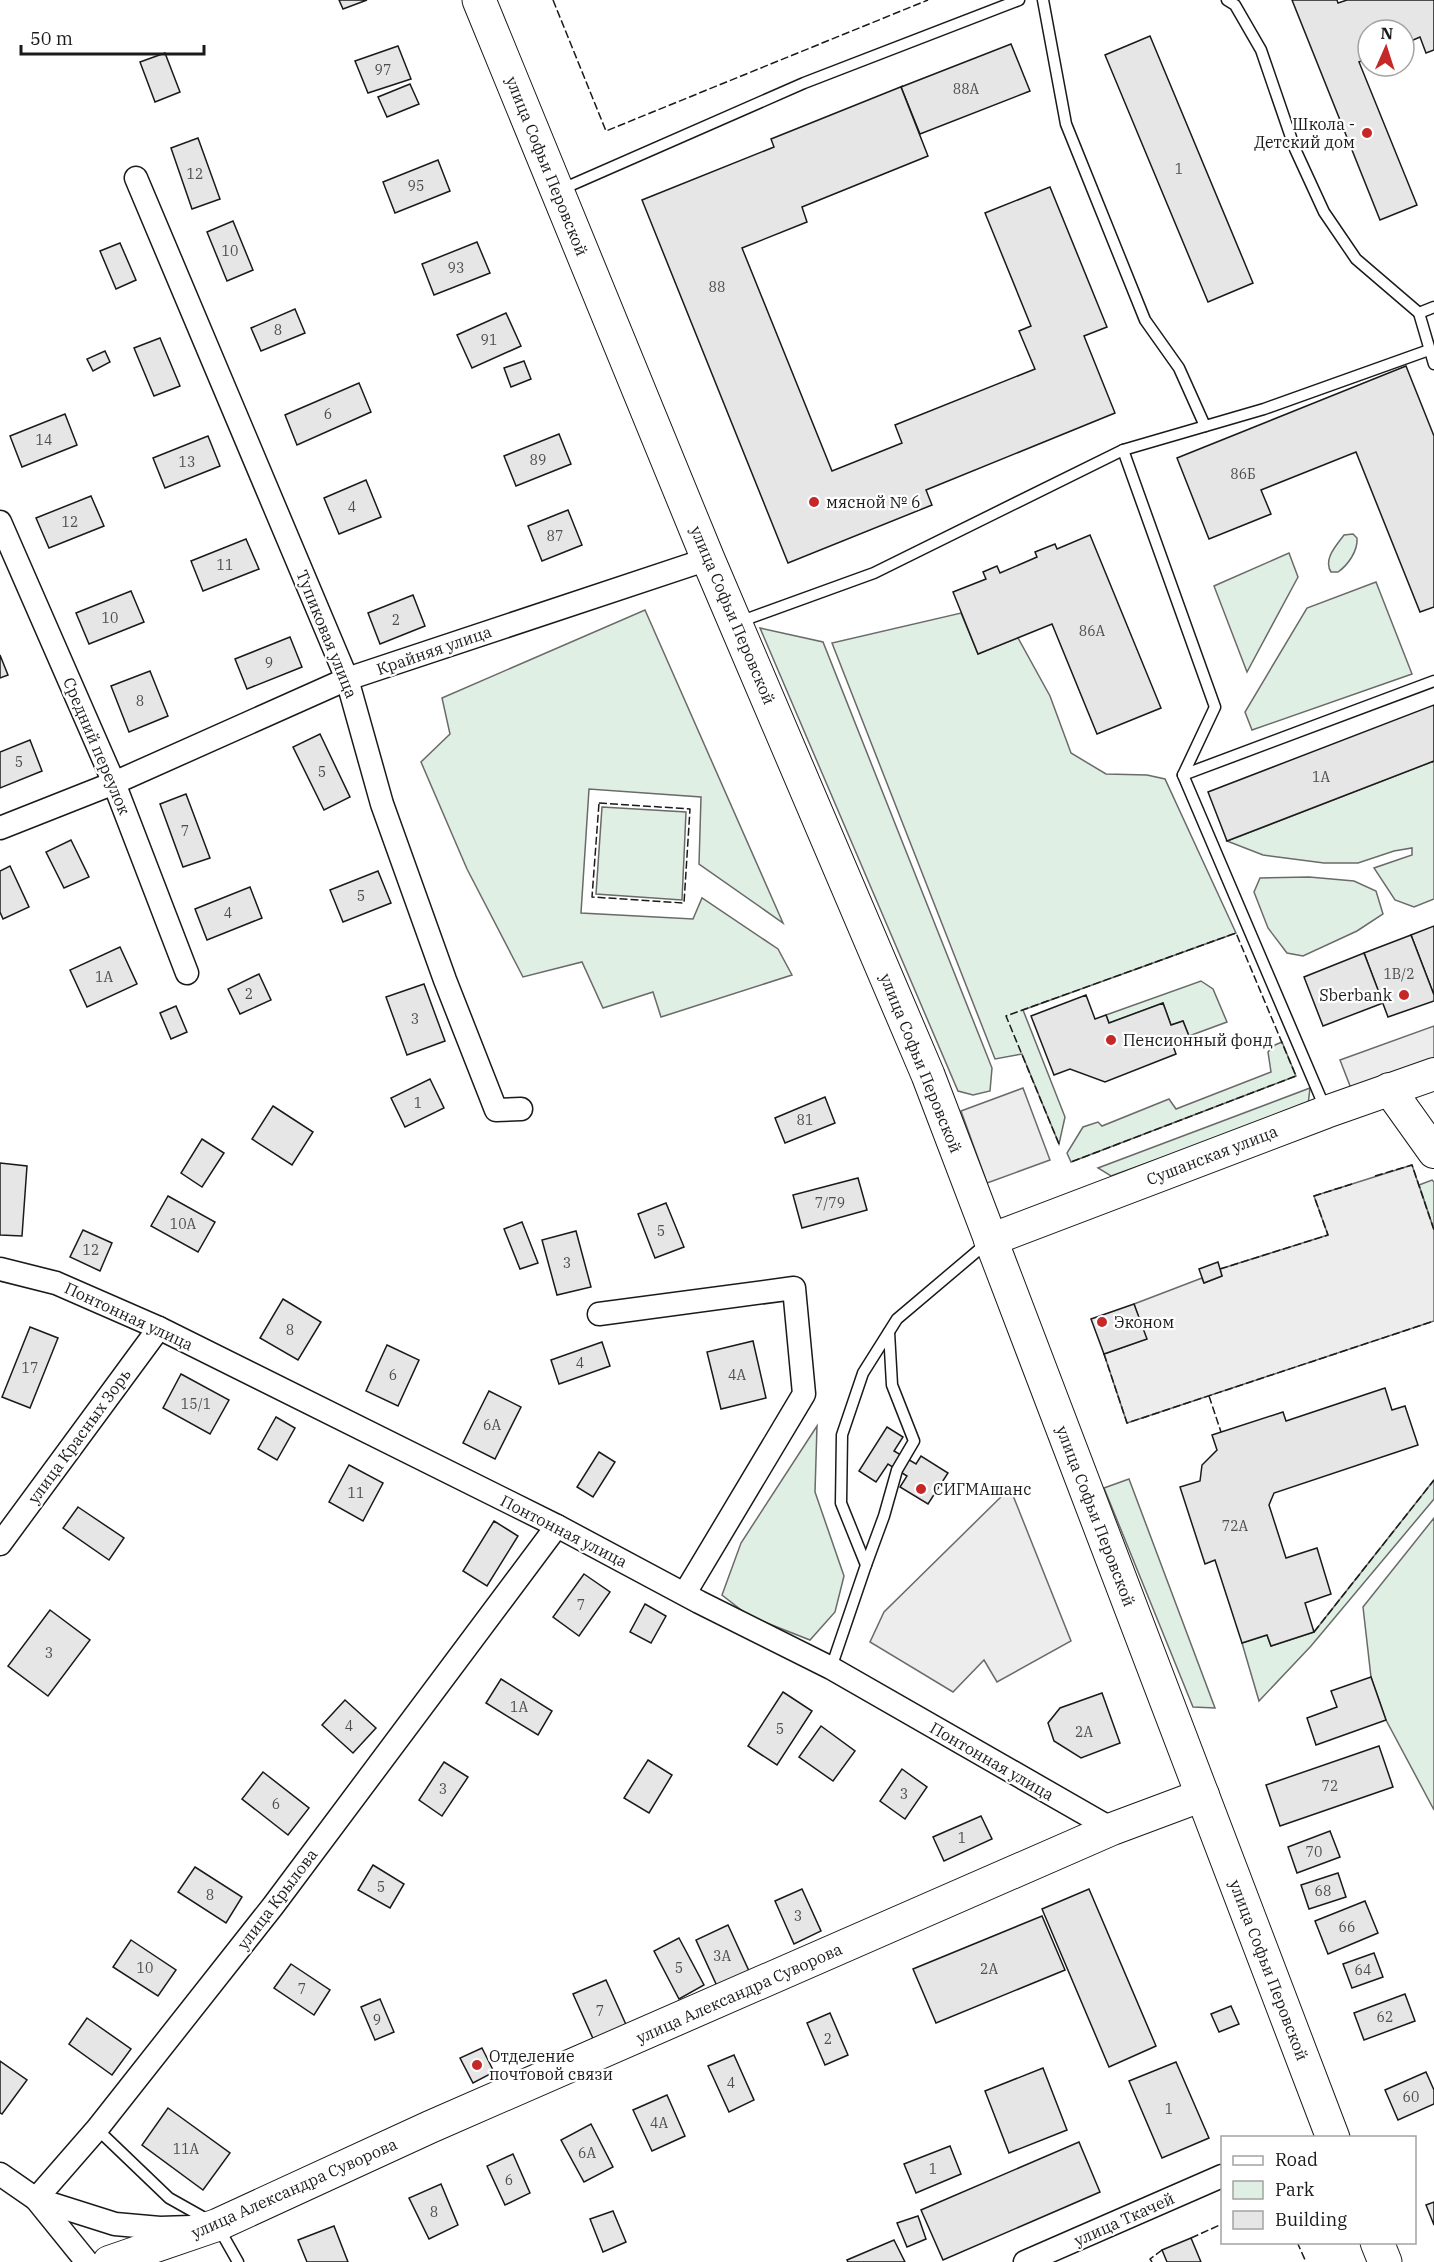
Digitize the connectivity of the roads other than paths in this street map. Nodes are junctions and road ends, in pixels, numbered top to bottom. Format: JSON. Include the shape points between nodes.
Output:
{"nodes":[{"id":1,"x":479,"y":0,"type":"edge"},
{"id":2,"x":1019,"y":0,"type":"edge"},
{"id":3,"x":1043,"y":0,"type":"edge"},
{"id":4,"x":1227,"y":0,"type":"edge"},
{"id":5,"x":136,"y":178,"type":"dead end"},
{"id":6,"x":557,"y":191,"type":"junction"},
{"id":7,"x":1434,"y":307,"type":"edge"},
{"id":8,"x":1419,"y":313,"type":"junction"},
{"id":9,"x":1431,"y":352,"type":"edge"},
{"id":10,"x":1434,"y":364,"type":"edge"},
{"id":11,"x":1205,"y":426,"type":"junction"},
{"id":12,"x":1123,"y":450,"type":"junction"},
{"id":13,"x":0,"y":522,"type":"edge"},
{"id":14,"x":708,"y":559,"type":"junction"},
{"id":15,"x":736,"y":623,"type":"junction"},
{"id":16,"x":347,"y":680,"type":"junction"},
{"id":17,"x":1434,"y":681,"type":"edge"},
{"id":18,"x":1183,"y":775,"type":"junction"},
{"id":19,"x":114,"y":783,"type":"junction"},
{"id":20,"x":0,"y":828,"type":"edge"},
{"id":21,"x":187,"y":972,"type":"dead end"},
{"id":22,"x":1434,"y":1074,"type":"edge"},
{"id":23,"x":1389,"y":1089,"type":"junction"},
{"id":24,"x":521,"y":1109,"type":"dead end"},
{"id":25,"x":1326,"y":1112,"type":"junction"},
{"id":26,"x":1434,"y":1152,"type":"edge"},
{"id":27,"x":990,"y":1240,"type":"junction"},
{"id":28,"x":0,"y":1269,"type":"edge"},
{"id":29,"x":599,"y":1314,"type":"dead end"},
{"id":30,"x":159,"y":1328,"type":"junction"},
{"id":31,"x":889,"y":1332,"type":"junction"},
{"id":32,"x":557,"y":1526,"type":"junction"},
{"id":33,"x":0,"y":1544,"type":"edge"},
{"id":34,"x":866,"y":1565,"type":"junction"},
{"id":35,"x":685,"y":1593,"type":"junction"},
{"id":36,"x":831,"y":1668,"type":"junction"},
{"id":37,"x":1203,"y":1795,"type":"junction"},
{"id":38,"x":1112,"y":1829,"type":"junction"},
{"id":39,"x":97,"y":2129,"type":"junction"},
{"id":40,"x":1324,"y":2135,"type":"edge"},
{"id":41,"x":0,"y":2174,"type":"edge"},
{"id":42,"x":1221,"y":2176,"type":"edge"},
{"id":43,"x":36,"y":2199,"type":"junction"},
{"id":44,"x":217,"y":2225,"type":"junction"},
{"id":45,"x":1378,"y":2244,"type":"edge"},
{"id":46,"x":87,"y":2262,"type":"edge"},
{"id":47,"x":109,"y":2262,"type":"edge"},
{"id":48,"x":238,"y":2262,"type":"edge"},
{"id":49,"x":1025,"y":2262,"type":"edge"},
{"id":50,"x":1385,"y":2262,"type":"edge"}],
"edges":[{"from":1,"to":6,"type":"main road","name":"улица Софьи Перовской"},
{"from":2,"to":6,"type":"lane","via":[[804,83]]},
{"from":3,"to":11,"type":"lane","via":[[1066,124],[1145,321],[1179,368]]},
{"from":4,"to":8,"type":"lane","via":[[1235,5],[1261,50],[1295,149],[1324,212],[1356,259]]},
{"from":5,"to":16,"type":"street","name":"Тупиковая улица"},
{"from":6,"to":14,"type":"main road","name":"улица Софьи Перовской"},
{"from":7,"to":8,"type":"lane"},
{"from":8,"to":9,"type":"lane"},
{"from":9,"to":10,"type":"lane"},
{"from":9,"to":11,"type":"lane"},
{"from":11,"to":12,"type":"lane"},
{"from":12,"to":15,"type":"lane","via":[[874,573]]},
{"from":12,"to":18,"type":"lane","via":[[1215,707]]},
{"from":13,"to":19,"type":"street","name":"Средний переулок"},
{"from":14,"to":15,"type":"main road","name":"улица Софьи Перовской"},
{"from":14,"to":16,"type":"street","name":"Крайняя улица"},
{"from":15,"to":27,"type":"main road","name":"улица Софьи Перовской","via":[[923,1065]]},
{"from":16,"to":19,"type":"street","name":"Крайняя улица"},
{"from":16,"to":24,"type":"street","name":"Тупиковая улица","via":[[382,804],[496,1110]]},
{"from":17,"to":18,"type":"lane"},
{"from":18,"to":25,"type":"lane"},
{"from":19,"to":20,"type":"street","name":"Крайняя улица"},
{"from":19,"to":21,"type":"street","name":"Средний переулок"},
{"from":22,"to":23,"type":"street","name":"Сушанская улица"},
{"from":23,"to":25,"type":"street","name":"Сушанская улица"},
{"from":23,"to":26,"type":"street"},
{"from":25,"to":27,"type":"street","name":"Сушанская улица"},
{"from":27,"to":31,"type":"lane","via":[[897,1319]]},
{"from":27,"to":37,"type":"main road","name":"улица Софьи Перовской"},
{"from":28,"to":30,"type":"street","name":"Понтонная улица","via":[[56,1283]]},
{"from":29,"to":35,"type":"street","via":[[794,1288],[804,1394]]},
{"from":30,"to":32,"type":"street","name":"Понтонная улица"},
{"from":30,"to":33,"type":"street","name":"улица Красных Зорь"},
{"from":31,"to":34,"type":"lane","via":[[892,1385],[914,1441],[897,1470]]},
{"from":31,"to":34,"type":"lane","via":[[863,1373],[842,1435],[841,1503]]},
{"from":32,"to":35,"type":"street","name":"Понтонная улица"},
{"from":32,"to":39,"type":"street","name":"улица Крылова","via":[[273,1906]]},
{"from":34,"to":36,"type":"lane"},
{"from":35,"to":36,"type":"street","name":"Понтонная улица"},
{"from":36,"to":38,"type":"street","name":"Понтонная улица"},
{"from":37,"to":38,"type":"street","name":"улица Александра Суворова"},
{"from":37,"to":40,"type":"main road","name":"улица Софьи Перовской"},
{"from":38,"to":44,"type":"street","name":"улица Александра Суворова","via":[[430,2127]]},
{"from":39,"to":43,"type":"street","name":"улица Крылова"},
{"from":39,"to":44,"type":"lane","via":[[169,2198]]},
{"from":41,"to":43,"type":"street"},
{"from":42,"to":49,"type":"street","name":"улица Ткачей"},
{"from":43,"to":44,"type":"street","via":[[115,2224],[160,2228]]},
{"from":43,"to":46,"type":"street"},
{"from":44,"to":47,"type":"street","name":"улица Александра Суворова"},
{"from":44,"to":48,"type":"lane"},
{"from":45,"to":50,"type":"main road"}]}
